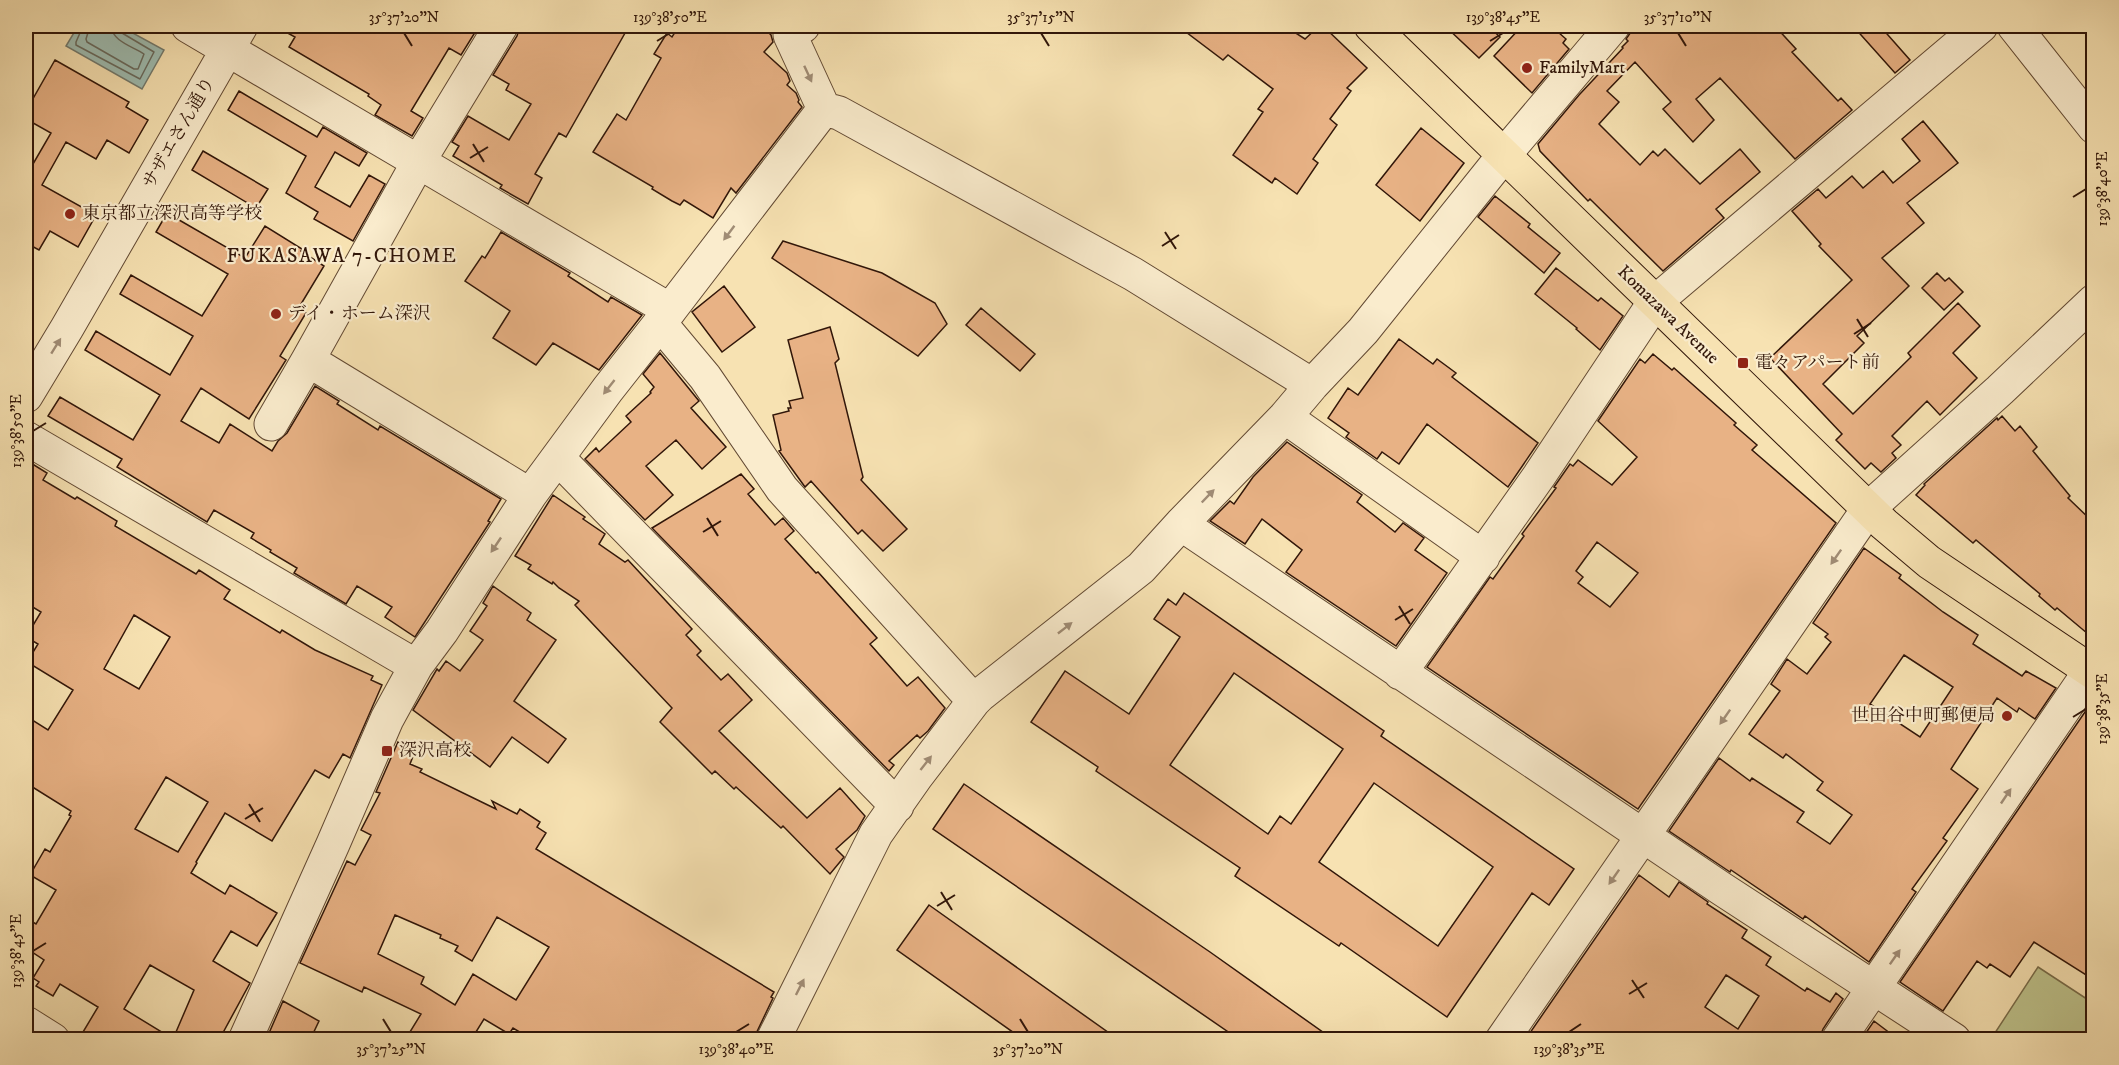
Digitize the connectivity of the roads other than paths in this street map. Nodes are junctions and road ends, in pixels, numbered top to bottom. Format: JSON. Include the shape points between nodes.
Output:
{"nodes":[{"id":1,"x":188,"y":26,"type":"edge"},
{"id":2,"x":501,"y":26,"type":"edge"},
{"id":3,"x":1371,"y":26,"type":"edge"},
{"id":4,"x":1613,"y":26,"type":"edge"},
{"id":5,"x":1981,"y":26,"type":"edge"},
{"id":6,"x":2014,"y":26,"type":"edge"},
{"id":7,"x":793,"y":29,"type":"edge"},
{"id":8,"x":234,"y":37,"type":"edge"},
{"id":9,"x":824,"y":108,"type":"junction"},
{"id":10,"x":2094,"y":127,"type":"edge"},
{"id":11,"x":1504,"y":155,"type":"junction"},
{"id":12,"x":419,"y":162,"type":"junction"},
{"id":13,"x":2094,"y":301,"type":"edge"},
{"id":14,"x":1654,"y":303,"type":"junction"},
{"id":15,"x":665,"y":317,"type":"junction"},
{"id":16,"x":308,"y":360,"type":"junction"},
{"id":17,"x":1312,"y":385,"type":"junction"},
{"id":18,"x":26,"y":396,"type":"edge"},
{"id":19,"x":1285,"y":417,"type":"junction"},
{"id":20,"x":271,"y":424,"type":"dead end"},
{"id":21,"x":26,"y":438,"type":"edge"},
{"id":22,"x":558,"y":458,"type":"junction"},
{"id":23,"x":530,"y":495,"type":"junction"},
{"id":24,"x":1869,"y":508,"type":"junction"},
{"id":25,"x":1181,"y":524,"type":"junction"},
{"id":26,"x":1483,"y":557,"type":"junction"},
{"id":27,"x":416,"y":666,"type":"junction"},
{"id":28,"x":2092,"y":672,"type":"edge"},
{"id":29,"x":1400,"y":673,"type":"junction"},
{"id":30,"x":974,"y":701,"type":"junction"},
{"id":31,"x":897,"y":806,"type":"junction"},
{"id":32,"x":1644,"y":834,"type":"junction"},
{"id":33,"x":1874,"y":988,"type":"junction"},
{"id":34,"x":26,"y":1023,"type":"edge"},
{"id":35,"x":53,"y":1040,"type":"edge"},
{"id":36,"x":245,"y":1040,"type":"edge"},
{"id":37,"x":773,"y":1040,"type":"edge"},
{"id":38,"x":1502,"y":1040,"type":"edge"},
{"id":39,"x":1838,"y":1040,"type":"edge"},
{"id":40,"x":1954,"y":1040,"type":"edge"}],
"edges":[{"from":1,"to":8,"type":"street"},
{"from":2,"to":12,"type":"street"},
{"from":3,"to":11,"type":"main road","name":"Komazawa Avenue"},
{"from":4,"to":11,"type":"street"},
{"from":5,"to":14,"type":"street"},
{"from":6,"to":10,"type":"street"},
{"from":7,"to":9,"type":"street","one_way":true},
{"from":8,"to":12,"type":"street"},
{"from":18,"to":8,"type":"street","name":"サザエさん通り","one_way":true},
{"from":9,"to":15,"type":"street","one_way":true},
{"from":9,"to":17,"type":"street","via":[[1133,274]]},
{"from":11,"to":14,"type":"main road","name":"Komazawa Avenue"},
{"from":11,"to":17,"type":"street","via":[[1363,332]]},
{"from":12,"to":15,"type":"street"},
{"from":12,"to":16,"type":"street"},
{"from":13,"to":24,"type":"street"},
{"from":14,"to":24,"type":"main road","name":"Komazawa Avenue"},
{"from":14,"to":26,"type":"street"},
{"from":15,"to":22,"type":"street","one_way":true},
{"from":15,"to":30,"type":"street","via":[[782,489]]},
{"from":16,"to":20,"type":"street"},
{"from":16,"to":23,"type":"street"},
{"from":17,"to":19,"type":"street"},
{"from":25,"to":19,"type":"street","one_way":true},
{"from":19,"to":26,"type":"street"},
{"from":21,"to":27,"type":"street"},
{"from":22,"to":23,"type":"street"},
{"from":22,"to":31,"type":"street"},
{"from":23,"to":27,"type":"street","one_way":true},
{"from":24,"to":28,"type":"main road","name":"Komazawa Avenue","via":[[1929,562]]},
{"from":24,"to":32,"type":"street","one_way":true},
{"from":25,"to":29,"type":"street"},
{"from":30,"to":25,"type":"street","one_way":true,"via":[[1141,568]]},
{"from":26,"to":29,"type":"street"},
{"from":27,"to":36,"type":"street","via":[[387,719]]},
{"from":33,"to":28,"type":"street","one_way":true},
{"from":29,"to":32,"type":"street"},
{"from":31,"to":30,"type":"street","one_way":true},
{"from":37,"to":31,"type":"street","one_way":true,"via":[[876,834]]},
{"from":32,"to":33,"type":"street"},
{"from":32,"to":38,"type":"street","one_way":true},
{"from":33,"to":39,"type":"street"},
{"from":33,"to":40,"type":"street"},
{"from":34,"to":35,"type":"street"}]}
